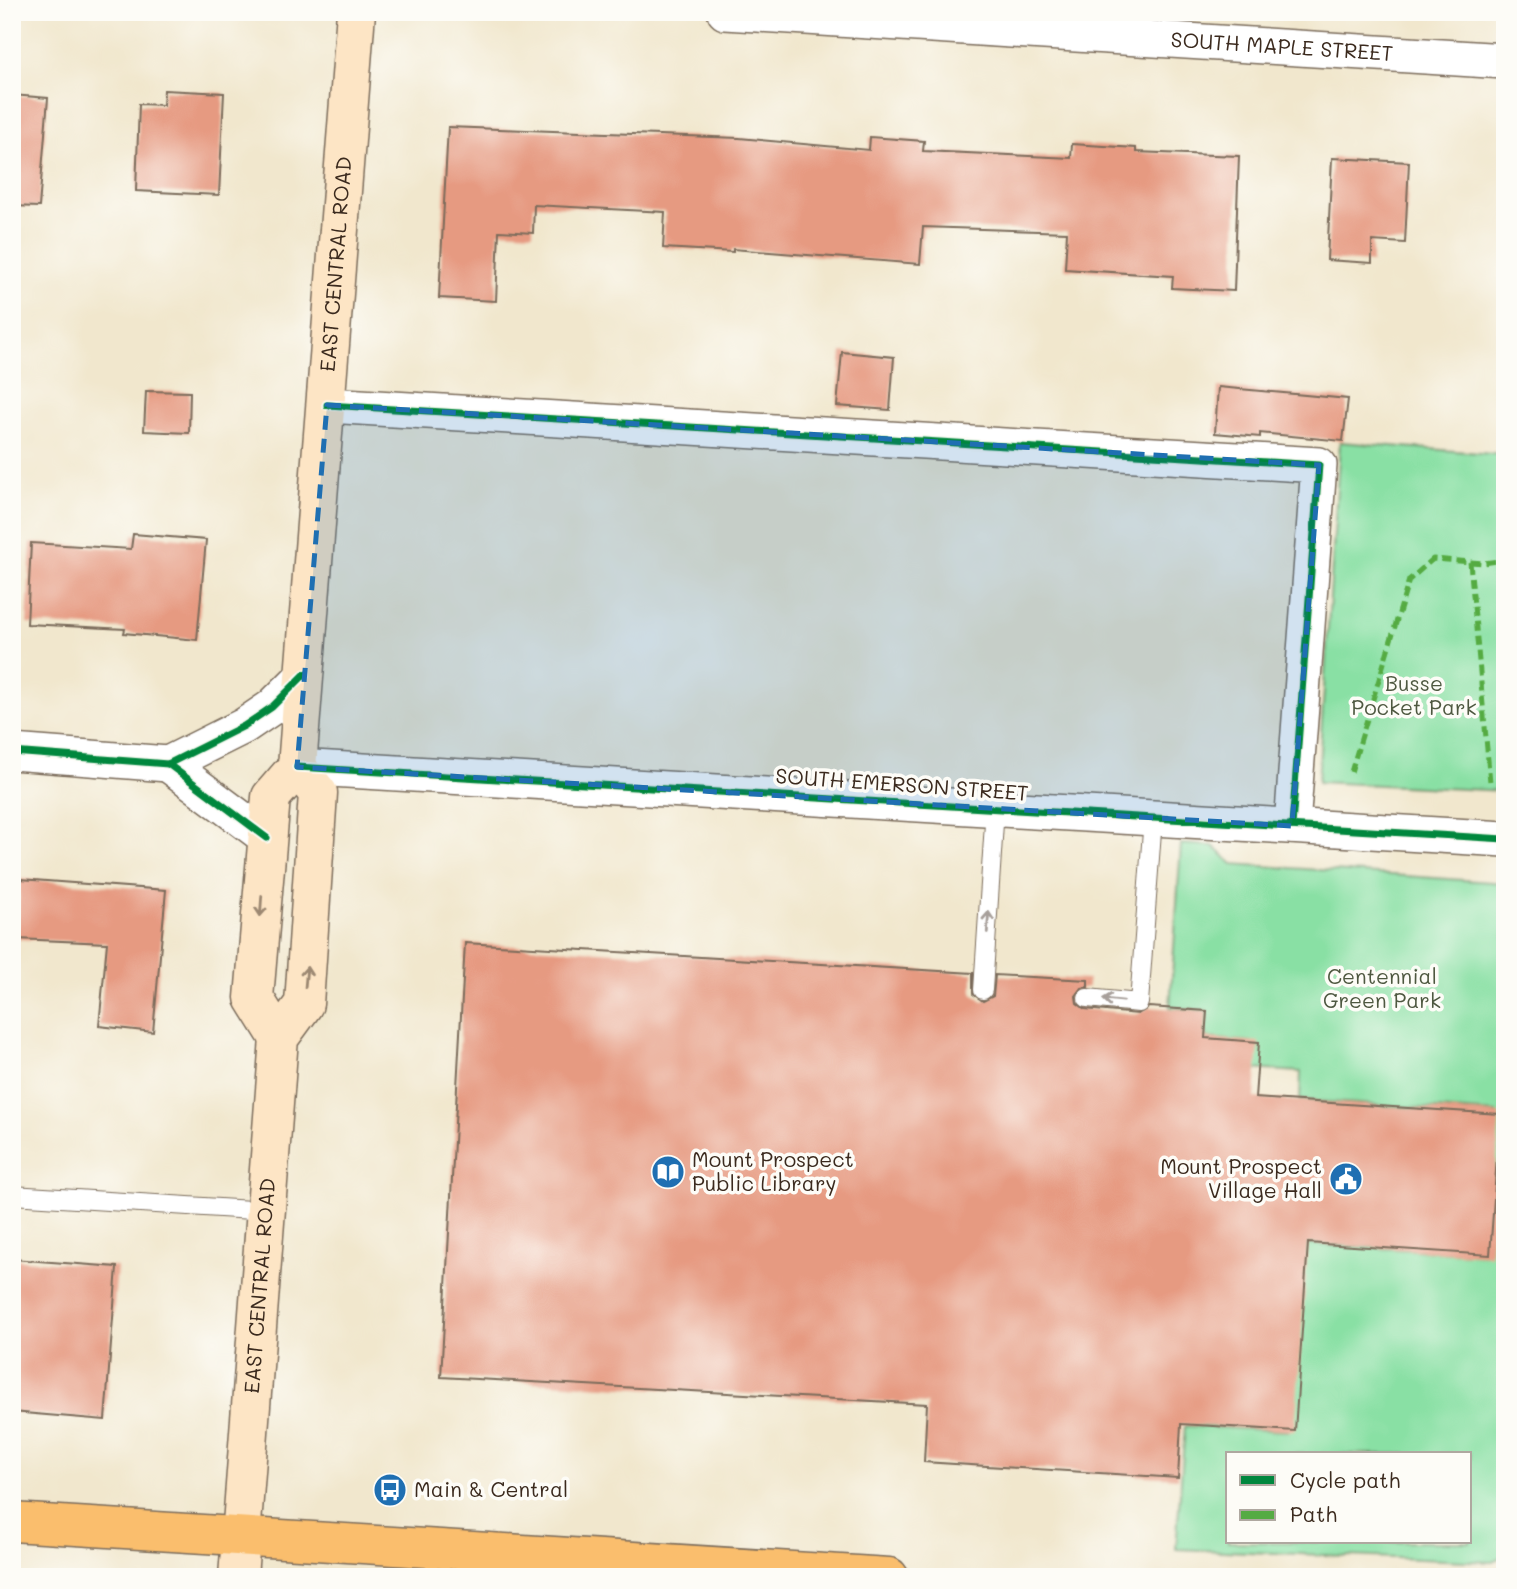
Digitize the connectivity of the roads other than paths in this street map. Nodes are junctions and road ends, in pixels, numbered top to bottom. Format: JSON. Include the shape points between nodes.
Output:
{"nodes":[{"id":1,"x":356,"y":12,"type":"edge"},
{"id":2,"x":724,"y":12,"type":"edge"},
{"id":3,"x":1505,"y":61,"type":"edge"},
{"id":4,"x":327,"y":405,"type":"junction"},
{"id":5,"x":305,"y":674,"type":"junction"},
{"id":6,"x":12,"y":752,"type":"edge"},
{"id":7,"x":169,"y":764,"type":"junction"},
{"id":8,"x":297,"y":767,"type":"junction"},
{"id":9,"x":995,"y":808,"type":"junction"},
{"id":10,"x":1153,"y":818,"type":"junction"},
{"id":11,"x":1292,"y":826,"type":"junction"},
{"id":12,"x":267,"y":838,"type":"junction"},
{"id":13,"x":1505,"y":839,"type":"edge"},
{"id":14,"x":983,"y":990,"type":"dead end"},
{"id":15,"x":1087,"y":998,"type":"dead end"},
{"id":16,"x":279,"y":1038,"type":"junction"},
{"id":17,"x":12,"y":1195,"type":"edge"},
{"id":18,"x":268,"y":1211,"type":"junction"},
{"id":19,"x":12,"y":1522,"type":"edge"},
{"id":20,"x":240,"y":1534,"type":"junction"},
{"id":21,"x":238,"y":1577,"type":"edge"},
{"id":22,"x":889,"y":1577,"type":"edge"}],
"edges":[{"from":1,"to":4,"type":"main road","name":"EAST CENTRAL ROAD"},
{"from":2,"to":3,"type":"street","name":"SOUTH MAPLE STREET"},
{"from":4,"to":5,"type":"main road","name":"EAST CENTRAL ROAD"},
{"from":4,"to":11,"type":"street","via":[[1319,465]]},
{"from":5,"to":7,"type":"street","via":[[244,726]]},
{"from":5,"to":8,"type":"main road","name":"EAST CENTRAL ROAD"},
{"from":6,"to":7,"type":"street"},
{"from":7,"to":12,"type":"street"},
{"from":8,"to":9,"type":"street","name":"SOUTH EMERSON STREET"},
{"from":8,"to":12,"type":"main road","via":[[271,797]]},
{"from":16,"to":8,"type":"main road","one_way":true,"via":[[304,1004],[315,864],[318,793]]},
{"from":9,"to":10,"type":"street","name":"SOUTH EMERSON STREET"},
{"from":14,"to":9,"type":"lane","one_way":true},
{"from":10,"to":11,"type":"street","name":"SOUTH EMERSON STREET"},
{"from":10,"to":15,"type":"lane","one_way":true,"via":[[1139,1003]]},
{"from":11,"to":13,"type":"street","name":"SOUTH EMERSON STREET"},
{"from":12,"to":16,"type":"main road","one_way":true,"via":[[254,998]]},
{"from":16,"to":18,"type":"main road","name":"EAST CENTRAL ROAD"},
{"from":17,"to":18,"type":"lane"},
{"from":18,"to":20,"type":"main road","name":"EAST CENTRAL ROAD"},
{"from":19,"to":20,"type":"main road"},
{"from":20,"to":21,"type":"main road","name":"EAST CENTRAL ROAD"},
{"from":20,"to":22,"type":"main road"}]}
